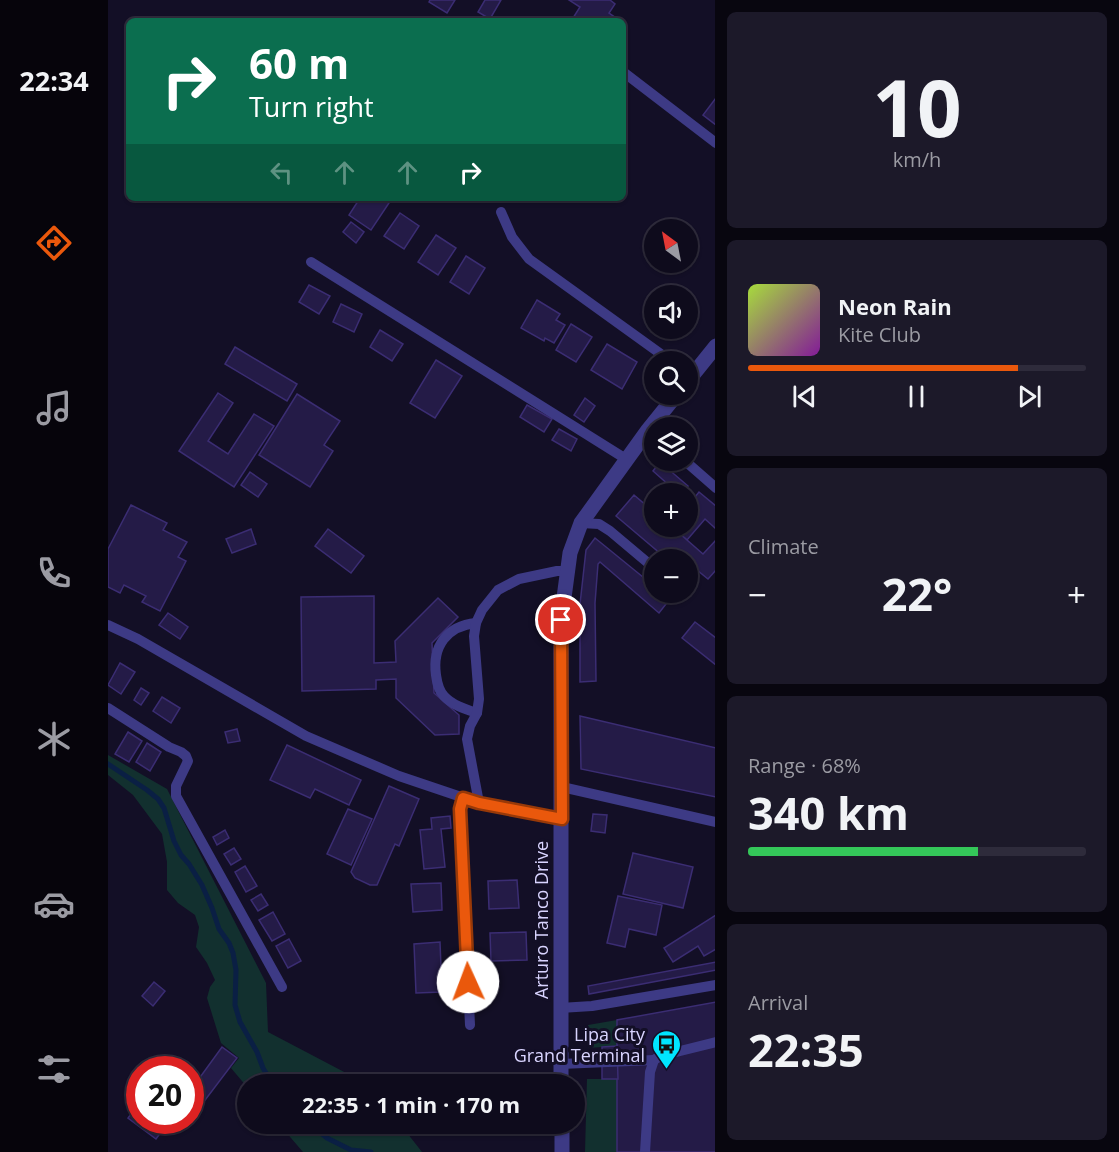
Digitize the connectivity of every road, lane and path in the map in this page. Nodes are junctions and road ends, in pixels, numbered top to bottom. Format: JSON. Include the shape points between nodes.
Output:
{"nodes":[{"id":1,"x":626,"y":74,"type":"edge"},
{"id":2,"x":715,"y":142,"type":"edge"},
{"id":3,"x":501,"y":212,"type":"dead end"},
{"id":4,"x":311,"y":262,"type":"dead end"},
{"id":5,"x":715,"y":347,"type":"edge"},
{"id":6,"x":657,"y":351,"type":"edge"},
{"id":7,"x":698,"y":367,"type":"edge"},
{"id":8,"x":644,"y":440,"type":"edge"},
{"id":9,"x":626,"y":459,"type":"junction"},
{"id":10,"x":696,"y":471,"type":"edge"},
{"id":11,"x":715,"y":488,"type":"edge"},
{"id":12,"x":581,"y":522,"type":"junction"},
{"id":13,"x":644,"y":560,"type":"edge"},
{"id":14,"x":568,"y":571,"type":"junction"},
{"id":15,"x":476,"y":623,"type":"junction"},
{"id":16,"x":108,"y":625,"type":"edge"},
{"id":17,"x":108,"y":708,"type":"edge"},
{"id":18,"x":477,"y":713,"type":"junction"},
{"id":19,"x":562,"y":787,"type":"junction"},
{"id":20,"x":463,"y":798,"type":"junction"},
{"id":21,"x":479,"y":803,"type":"junction"},
{"id":22,"x":562,"y":819,"type":"junction"},
{"id":23,"x":715,"y":822,"type":"edge"},
{"id":24,"x":715,"y":985,"type":"edge"},
{"id":25,"x":282,"y":987,"type":"dead end"},
{"id":26,"x":560,"y":1008,"type":"junction"},
{"id":27,"x":470,"y":1025,"type":"dead end"},
{"id":28,"x":715,"y":1042,"type":"edge"},
{"id":29,"x":654,"y":1060,"type":"junction"},
{"id":30,"x":561,"y":1064,"type":"junction"},
{"id":31,"x":561,"y":1074,"type":"edge"},
{"id":32,"x":562,"y":1134,"type":"edge"},
{"id":33,"x":562,"y":1152,"type":"edge"},
{"id":34,"x":645,"y":1152,"type":"edge"}],
"edges":[{"from":1,"to":2,"type":"lane"},
{"from":3,"to":6,"type":"lane","via":[[512,237],[529,259]]},
{"from":4,"to":9,"type":"lane"},
{"from":5,"to":7,"type":"street"},
{"from":8,"to":9,"type":"street","name":"Arturo Tanco Drive"},
{"from":9,"to":12,"type":"street","name":"Arturo Tanco Drive"},
{"from":10,"to":11,"type":"lane"},
{"from":12,"to":13,"type":"lane","via":[[599,524]]},
{"from":12,"to":14,"type":"street","name":"Arturo Tanco Drive"},
{"from":14,"to":15,"type":"lane","via":[[519,579],[498,590]]},
{"from":14,"to":19,"type":"street","name":"Arturo Tanco Drive","via":[[561,620]]},
{"from":15,"to":18,"type":"lane"},
{"from":15,"to":18,"type":"lane","via":[[463,624],[445,638],[438,647],[435,665],[442,695]]},
{"from":16,"to":20,"type":"lane","via":[[306,736],[399,776]]},
{"from":17,"to":25,"type":"lane","via":[[186,756],[188,761],[176,786],[176,796]]},
{"from":18,"to":21,"type":"lane","via":[[467,739]]},
{"from":19,"to":22,"type":"street","name":"Arturo Tanco Drive"},
{"from":19,"to":23,"type":"lane"},
{"from":20,"to":21,"type":"lane"},
{"from":20,"to":27,"type":"lane","via":[[460,809]]},
{"from":21,"to":22,"type":"lane"},
{"from":22,"to":26,"type":"street","name":"Arturo Tanco Drive"},
{"from":24,"to":26,"type":"lane"},
{"from":26,"to":30,"type":"street","name":"Arturo Tanco Drive"},
{"from":28,"to":29,"type":"lane"},
{"from":29,"to":30,"type":"lane"},
{"from":29,"to":34,"type":"lane"},
{"from":30,"to":31,"type":"street","name":"Arturo Tanco Drive"},
{"from":32,"to":33,"type":"street"}]}
